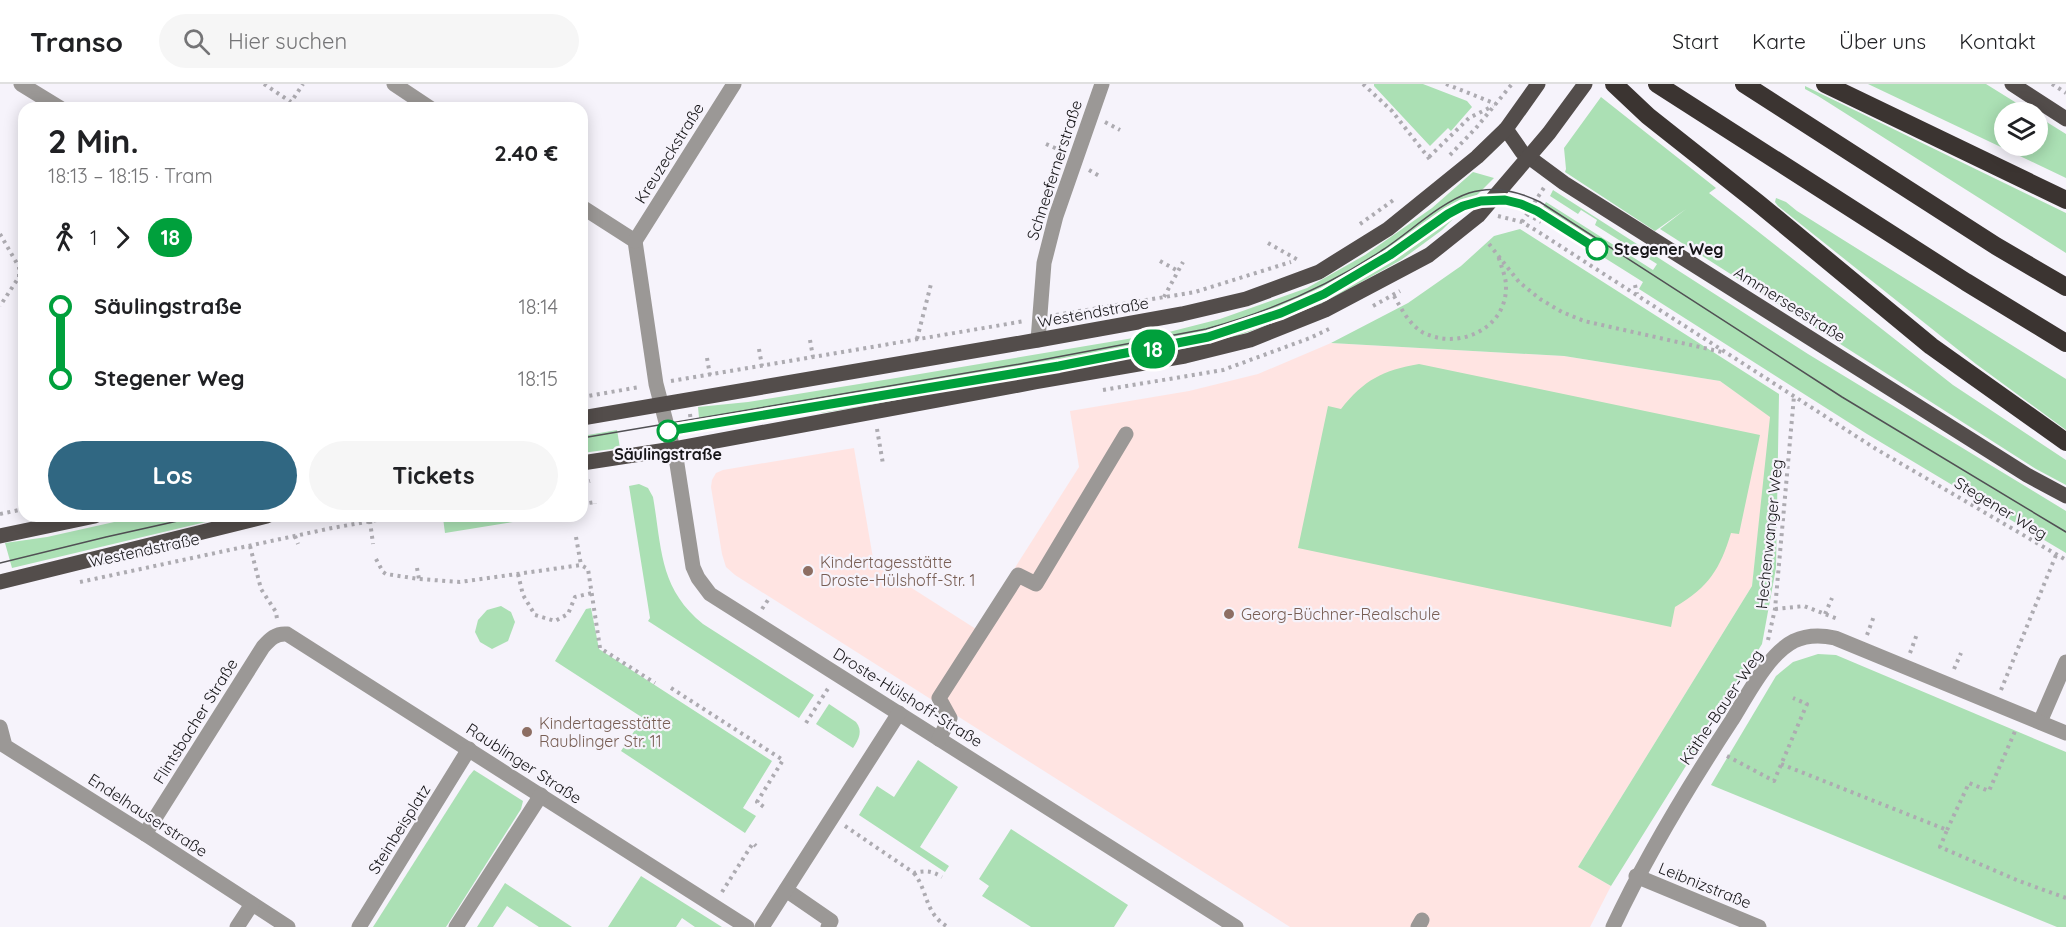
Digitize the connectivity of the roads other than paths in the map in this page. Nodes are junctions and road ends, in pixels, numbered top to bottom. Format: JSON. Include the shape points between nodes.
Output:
{"nodes":[{"id":1,"x":21,"y":84,"type":"edge"},
{"id":2,"x":394,"y":84,"type":"edge"},
{"id":3,"x":734,"y":84,"type":"edge"},
{"id":4,"x":1102,"y":84,"type":"edge"},
{"id":5,"x":1539,"y":84,"type":"edge"},
{"id":6,"x":1585,"y":84,"type":"edge"},
{"id":7,"x":1614,"y":84,"type":"edge"},
{"id":8,"x":1657,"y":84,"type":"edge"},
{"id":9,"x":1744,"y":84,"type":"edge"},
{"id":10,"x":1825,"y":84,"type":"edge"},
{"id":11,"x":2012,"y":84,"type":"edge"},
{"id":12,"x":50,"y":102,"type":"edge"},
{"id":13,"x":421,"y":102,"type":"edge"},
{"id":14,"x":2066,"y":119,"type":"edge"},
{"id":15,"x":1506,"y":129,"type":"junction"},
{"id":16,"x":1529,"y":157,"type":"junction"},
{"id":17,"x":2066,"y":200,"type":"edge"},
{"id":18,"x":588,"y":211,"type":"edge"},
{"id":19,"x":635,"y":242,"type":"junction"},
{"id":20,"x":2066,"y":287,"type":"edge"},
{"id":21,"x":1038,"y":340,"type":"junction"},
{"id":22,"x":2066,"y":343,"type":"edge"},
{"id":23,"x":662,"y":405,"type":"junction"},
{"id":24,"x":588,"y":417,"type":"edge"},
{"id":25,"x":1126,"y":434,"type":"dead end"},
{"id":26,"x":2066,"y":442,"type":"edge"},
{"id":27,"x":673,"y":449,"type":"junction"},
{"id":28,"x":588,"y":463,"type":"edge"},
{"id":29,"x":2066,"y":496,"type":"edge"},
{"id":30,"x":66,"y":522,"type":"edge"},
{"id":31,"x":243,"y":522,"type":"edge"},
{"id":32,"x":0,"y":536,"type":"edge"},
{"id":33,"x":0,"y":582,"type":"edge"},
{"id":34,"x":280,"y":633,"type":"joint"},
{"id":35,"x":2066,"y":662,"type":"edge"},
{"id":36,"x":899,"y":713,"type":"junction"},
{"id":37,"x":2040,"y":722,"type":"junction"},
{"id":38,"x":0,"y":727,"type":"edge"},
{"id":39,"x":2066,"y":733,"type":"edge"},
{"id":40,"x":939,"y":739,"type":"junction"},
{"id":41,"x":3,"y":749,"type":"edge"},
{"id":42,"x":469,"y":749,"type":"junction"},
{"id":43,"x":541,"y":795,"type":"junction"},
{"id":44,"x":145,"y":834,"type":"junction"},
{"id":45,"x":1636,"y":876,"type":"junction"},
{"id":46,"x":786,"y":890,"type":"junction"},
{"id":47,"x":252,"y":904,"type":"junction"},
{"id":48,"x":237,"y":927,"type":"edge"},
{"id":49,"x":288,"y":927,"type":"edge"},
{"id":50,"x":359,"y":927,"type":"edge"},
{"id":51,"x":456,"y":927,"type":"edge"},
{"id":52,"x":747,"y":927,"type":"edge"},
{"id":53,"x":762,"y":927,"type":"edge"},
{"id":54,"x":828,"y":927,"type":"edge"},
{"id":55,"x":1236,"y":927,"type":"edge"},
{"id":56,"x":1613,"y":927,"type":"edge"},
{"id":57,"x":1759,"y":927,"type":"edge"}],
"edges":[{"from":1,"to":12,"type":"street"},
{"from":2,"to":13,"type":"street"},
{"from":3,"to":19,"type":"street","name":"Kreuzeckstraße"},
{"from":4,"to":21,"type":"street","name":"Schneefernerstraße","via":[[1056,216],[1044,263]]},
{"from":5,"to":15,"type":"main road","name":"Westendstraße"},
{"from":6,"to":16,"type":"main road"},
{"from":7,"to":26,"type":"highway","via":[[1648,116],[1931,346]]},
{"from":8,"to":22,"type":"highway"},
{"from":9,"to":20,"type":"highway"},
{"from":10,"to":17,"type":"highway"},
{"from":11,"to":14,"type":"main road"},
{"from":15,"to":16,"type":"main road","name":"Ammerseestraße"},
{"from":15,"to":21,"type":"main road","name":"Westendstraße","via":[[1388,229],[1319,272],[1246,298],[1182,314]]},
{"from":16,"to":27,"type":"main road","via":[[1478,216],[1429,255],[1326,310],[1250,340],[1185,356]]},
{"from":16,"to":29,"type":"main road","name":"Ammerseestraße","via":[[1762,308]]},
{"from":18,"to":19,"type":"street"},
{"from":19,"to":23,"type":"street"},
{"from":21,"to":23,"type":"main road","name":"Westendstraße"},
{"from":23,"to":24,"type":"main road","name":"Westendstraße"},
{"from":23,"to":27,"type":"street","name":"Droste-Hülshoff-Straße"},
{"from":25,"to":40,"type":"street","via":[[1036,584],[1018,575],[939,698],[950,718]]},
{"from":27,"to":28,"type":"main road"},
{"from":27,"to":36,"type":"street","name":"Droste-Hülshoff-Straße","via":[[693,567],[703,586],[719,601]]},
{"from":30,"to":32,"type":"main road"},
{"from":31,"to":33,"type":"main road","name":"Westendstraße"},
{"from":34,"to":42,"type":"street","name":"Raublinger Straße","via":[[297,639]]},
{"from":34,"to":44,"type":"street","name":"Flintsbacher Straße","via":[[263,647]]},
{"from":35,"to":37,"type":"street"},
{"from":36,"to":40,"type":"street","name":"Droste-Hülshoff-Straße"},
{"from":36,"to":46,"type":"street"},
{"from":37,"to":39,"type":"street","name":"Käthe-Bauer-Weg"},
{"from":37,"to":45,"type":"street","name":"Käthe-Bauer-Weg","via":[[1835,638],[1807,637],[1784,649],[1763,673],[1676,806]]},
{"from":38,"to":41,"type":"street","name":"Endelhauserstraße"},
{"from":40,"to":55,"type":"street","name":"Droste-Hülshoff-Straße"},
{"from":41,"to":44,"type":"street","name":"Endelhauserstraße"},
{"from":42,"to":43,"type":"street","name":"Raublinger Straße"},
{"from":42,"to":50,"type":"street","name":"Steinbeisplatz"},
{"from":43,"to":51,"type":"street"},
{"from":43,"to":52,"type":"street","name":"Raublinger Straße"},
{"from":44,"to":47,"type":"street","name":"Endelhauserstraße"},
{"from":45,"to":56,"type":"street","name":"Käthe-Bauer-Weg"},
{"from":45,"to":57,"type":"street","name":"Leibnizstraße"},
{"from":46,"to":53,"type":"street"},
{"from":46,"to":54,"type":"street","via":[[831,921]]},
{"from":47,"to":48,"type":"street"},
{"from":47,"to":49,"type":"street","name":"Endelhauserstraße"}]}
